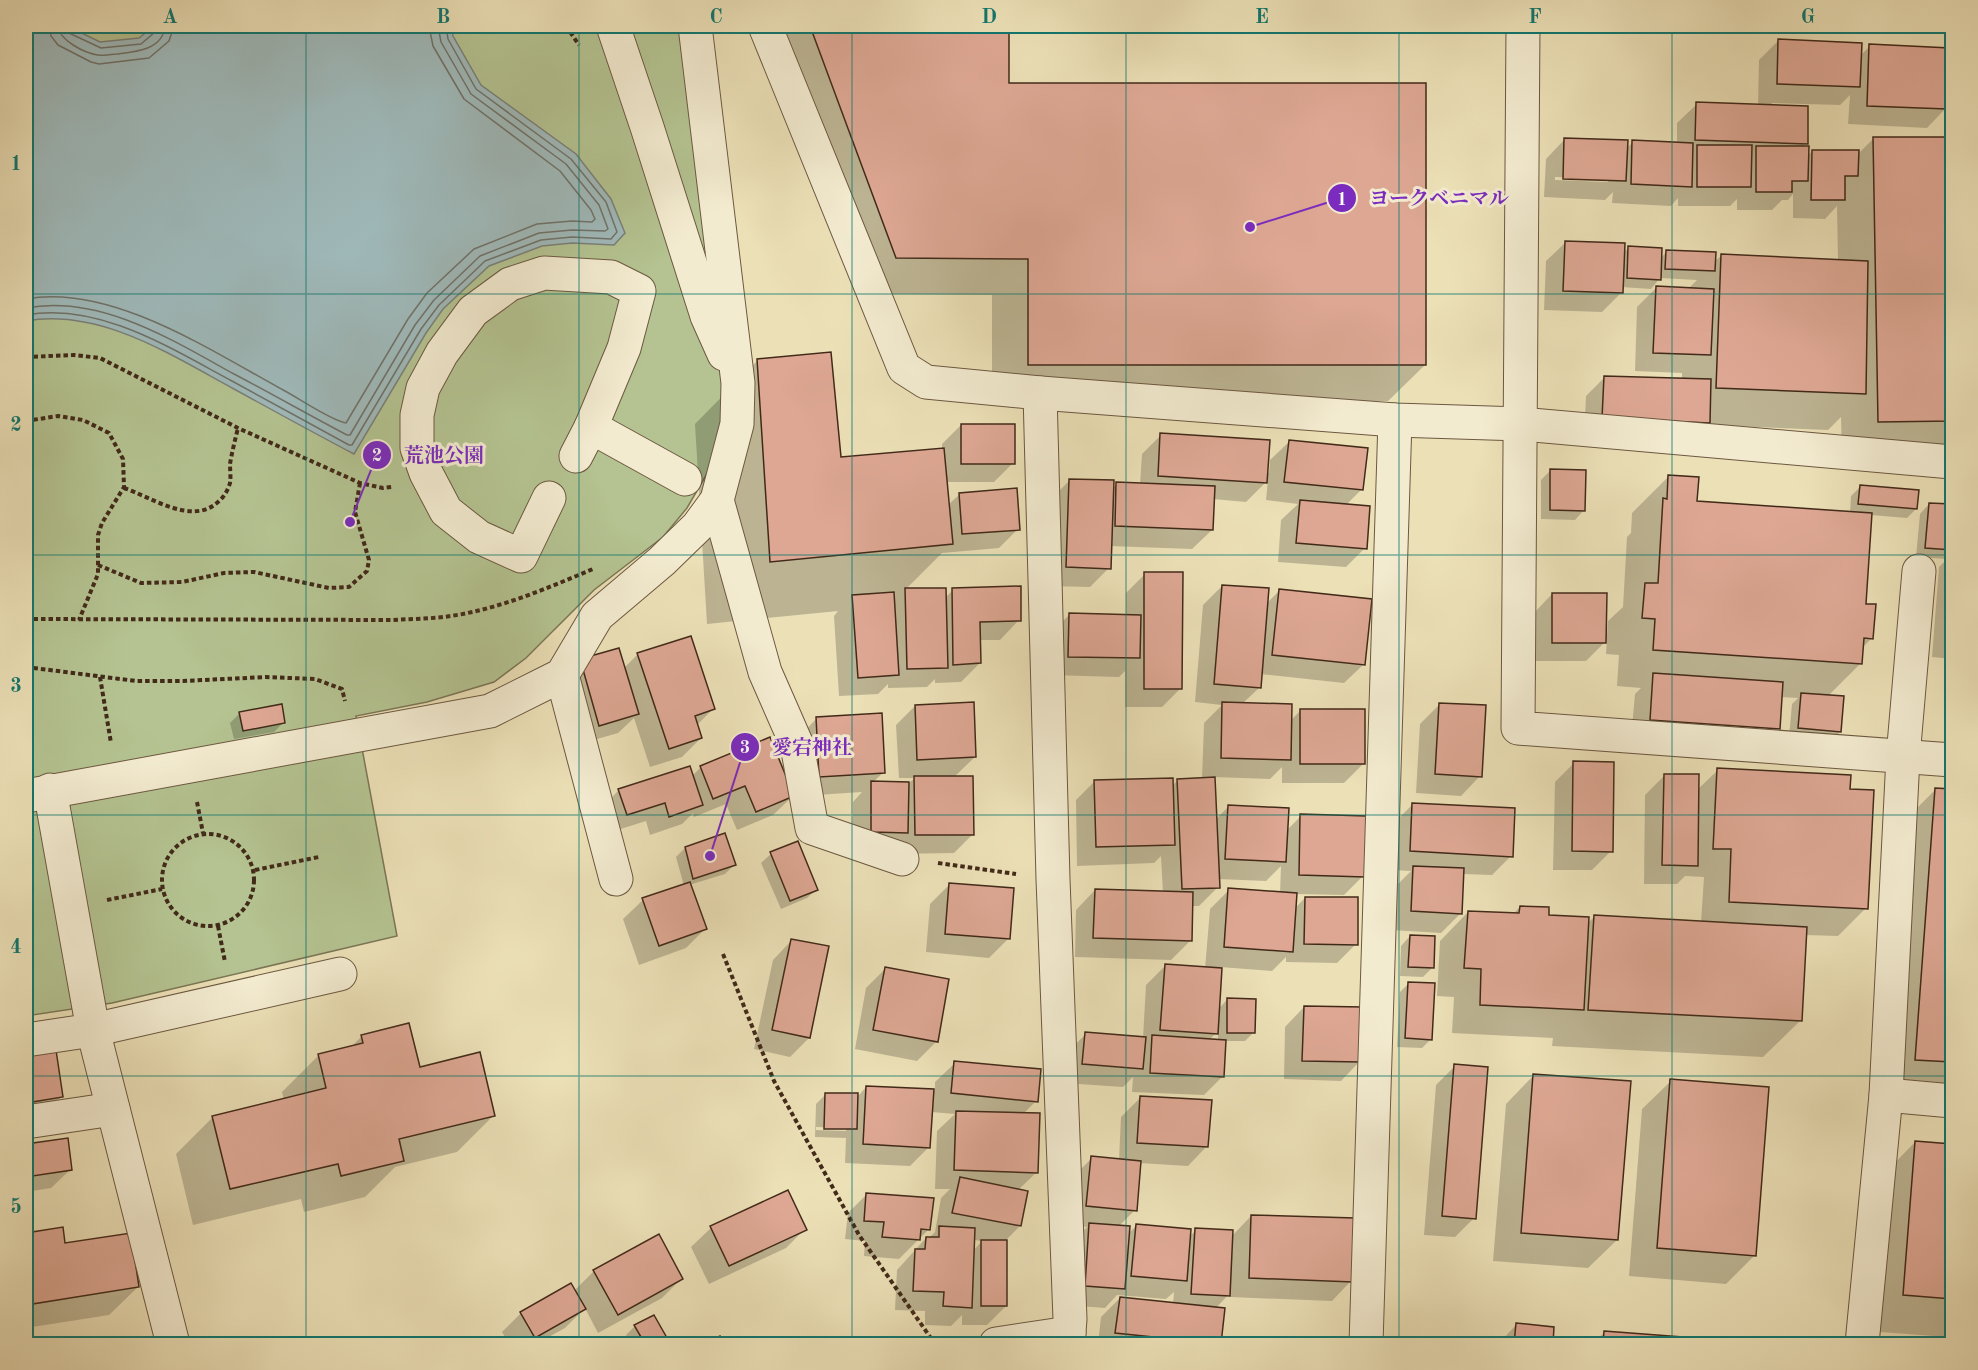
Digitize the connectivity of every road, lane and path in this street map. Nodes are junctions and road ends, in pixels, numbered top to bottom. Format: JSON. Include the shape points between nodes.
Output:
{"nodes":[{"id":1,"x":613,"y":26,"type":"edge"},
{"id":2,"x":695,"y":26,"type":"edge"},
{"id":3,"x":765,"y":26,"type":"edge"},
{"id":4,"x":1523,"y":26,"type":"edge"},
{"id":5,"x":26,"y":357,"type":"edge"},
{"id":6,"x":738,"y":383,"type":"junction"},
{"id":7,"x":1040,"y":393,"type":"junction"},
{"id":8,"x":1395,"y":420,"type":"junction"},
{"id":9,"x":26,"y":422,"type":"edge"},
{"id":10,"x":1521,"y":424,"type":"junction"},
{"id":11,"x":591,"y":427,"type":"junction"},
{"id":12,"x":238,"y":428,"type":"junction"},
{"id":13,"x":576,"y":456,"type":"dead end"},
{"id":14,"x":1953,"y":462,"type":"edge"},
{"id":15,"x":685,"y":478,"type":"dead end"},
{"id":16,"x":360,"y":483,"type":"junction"},
{"id":17,"x":432,"y":483,"type":"junction"},
{"id":18,"x":124,"y":488,"type":"junction"},
{"id":19,"x":549,"y":498,"type":"dead end"},
{"id":20,"x":717,"y":500,"type":"junction"},
{"id":21,"x":98,"y":565,"type":"junction"},
{"id":22,"x":599,"y":566,"type":"dead end"},
{"id":23,"x":1919,"y":571,"type":"dead end"},
{"id":24,"x":26,"y":620,"type":"edge"},
{"id":25,"x":79,"y":620,"type":"junction"},
{"id":26,"x":26,"y":667,"type":"edge"},
{"id":27,"x":562,"y":675,"type":"junction"},
{"id":28,"x":100,"y":677,"type":"junction"},
{"id":29,"x":354,"y":737,"type":"junction"},
{"id":30,"x":1903,"y":757,"type":"junction"},
{"id":31,"x":1953,"y":760,"type":"edge"},
{"id":32,"x":117,"y":779,"type":"junction"},
{"id":33,"x":38,"y":793,"type":"edge"},
{"id":34,"x":319,"y":857,"type":"dead end"},
{"id":35,"x":902,"y":859,"type":"joint"},
{"id":36,"x":255,"y":870,"type":"junction"},
{"id":37,"x":616,"y":879,"type":"dead end"},
{"id":38,"x":1053,"y":879,"type":"junction"},
{"id":39,"x":162,"y":889,"type":"junction"},
{"id":40,"x":71,"y":907,"type":"junction"},
{"id":41,"x":723,"y":954,"type":"dead end"},
{"id":42,"x":340,"y":974,"type":"dead end"},
{"id":43,"x":93,"y":1029,"type":"junction"},
{"id":44,"x":26,"y":1040,"type":"edge"},
{"id":45,"x":1886,"y":1095,"type":"junction"},
{"id":46,"x":1953,"y":1101,"type":"edge"},
{"id":47,"x":113,"y":1109,"type":"junction"},
{"id":48,"x":26,"y":1122,"type":"edge"},
{"id":49,"x":1068,"y":1339,"type":"edge"},
{"id":50,"x":173,"y":1344,"type":"edge"},
{"id":51,"x":935,"y":1344,"type":"edge"},
{"id":52,"x":996,"y":1344,"type":"edge"},
{"id":53,"x":1366,"y":1344,"type":"edge"},
{"id":54,"x":1862,"y":1344,"type":"edge"}],
"edges":[{"from":1,"to":6,"type":"street","via":[[707,315]]},
{"from":2,"to":6,"type":"street"},
{"from":3,"to":7,"type":"street","via":[[904,368],[926,382]]},
{"from":4,"to":10,"type":"street"},
{"from":5,"to":12,"type":"path","via":[[100,358]]},
{"from":6,"to":20,"type":"street","via":[[737,424]]},
{"from":7,"to":8,"type":"street"},
{"from":7,"to":38,"type":"street"},
{"from":8,"to":10,"type":"street"},
{"from":8,"to":53,"type":"street"},
{"from":9,"to":18,"type":"path","via":[[58,416],[83,420],[109,433],[123,459]]},
{"from":10,"to":14,"type":"street"},
{"from":10,"to":30,"type":"street","via":[[1518,728]]},
{"from":11,"to":13,"type":"street"},
{"from":11,"to":15,"type":"street"},
{"from":11,"to":17,"type":"street","via":[[624,348],[639,291],[611,277],[555,273],[510,284],[474,311],[442,353],[423,388],[417,415],[417,448]]},
{"from":12,"to":16,"type":"path"},
{"from":12,"to":18,"type":"path","via":[[230,483],[224,497],[211,508],[193,512],[170,507]]},
{"from":16,"to":17,"type":"path","via":[[383,488]]},
{"from":16,"to":21,"type":"path","via":[[355,512],[369,560],[367,571],[349,587],[329,588],[254,572],[141,583]]},
{"from":17,"to":19,"type":"street","via":[[446,511],[479,537],[521,556]]},
{"from":18,"to":21,"type":"path","via":[[100,529]]},
{"from":20,"to":27,"type":"street","via":[[698,526],[662,561],[597,616]]},
{"from":20,"to":35,"type":"street","via":[[765,672],[797,745],[812,828]]},
{"from":21,"to":25,"type":"path"},
{"from":22,"to":25,"type":"path","via":[[545,589],[444,617]]},
{"from":23,"to":30,"type":"street"},
{"from":24,"to":25,"type":"path"},
{"from":26,"to":28,"type":"path"},
{"from":27,"to":29,"type":"street","via":[[490,711]]},
{"from":27,"to":37,"type":"street"},
{"from":28,"to":29,"type":"path","via":[[136,681],[315,679],[342,689]]},
{"from":28,"to":32,"type":"path"},
{"from":29,"to":32,"type":"street"},
{"from":30,"to":31,"type":"street"},
{"from":30,"to":45,"type":"street"},
{"from":32,"to":33,"type":"street"},
{"from":33,"to":40,"type":"street"},
{"from":34,"to":36,"type":"path"},
{"from":35,"to":38,"type":"path"},
{"from":36,"to":39,"type":"path","via":[[248,854],[234,841],[218,833],[199,833],[182,841],[169,854],[162,870]]},
{"from":36,"to":39,"type":"path","via":[[255,889],[248,906],[234,919],[218,925],[199,925],[182,919],[169,906]]},
{"from":38,"to":49,"type":"street"},
{"from":39,"to":40,"type":"path"},
{"from":40,"to":43,"type":"street"},
{"from":41,"to":51,"type":"path","via":[[774,1081],[859,1235]]},
{"from":42,"to":43,"type":"street"},
{"from":43,"to":44,"type":"street"},
{"from":43,"to":47,"type":"street"},
{"from":45,"to":46,"type":"street"},
{"from":45,"to":54,"type":"street"},
{"from":47,"to":48,"type":"street"},
{"from":47,"to":50,"type":"street"},
{"from":49,"to":52,"type":"street"}]}
